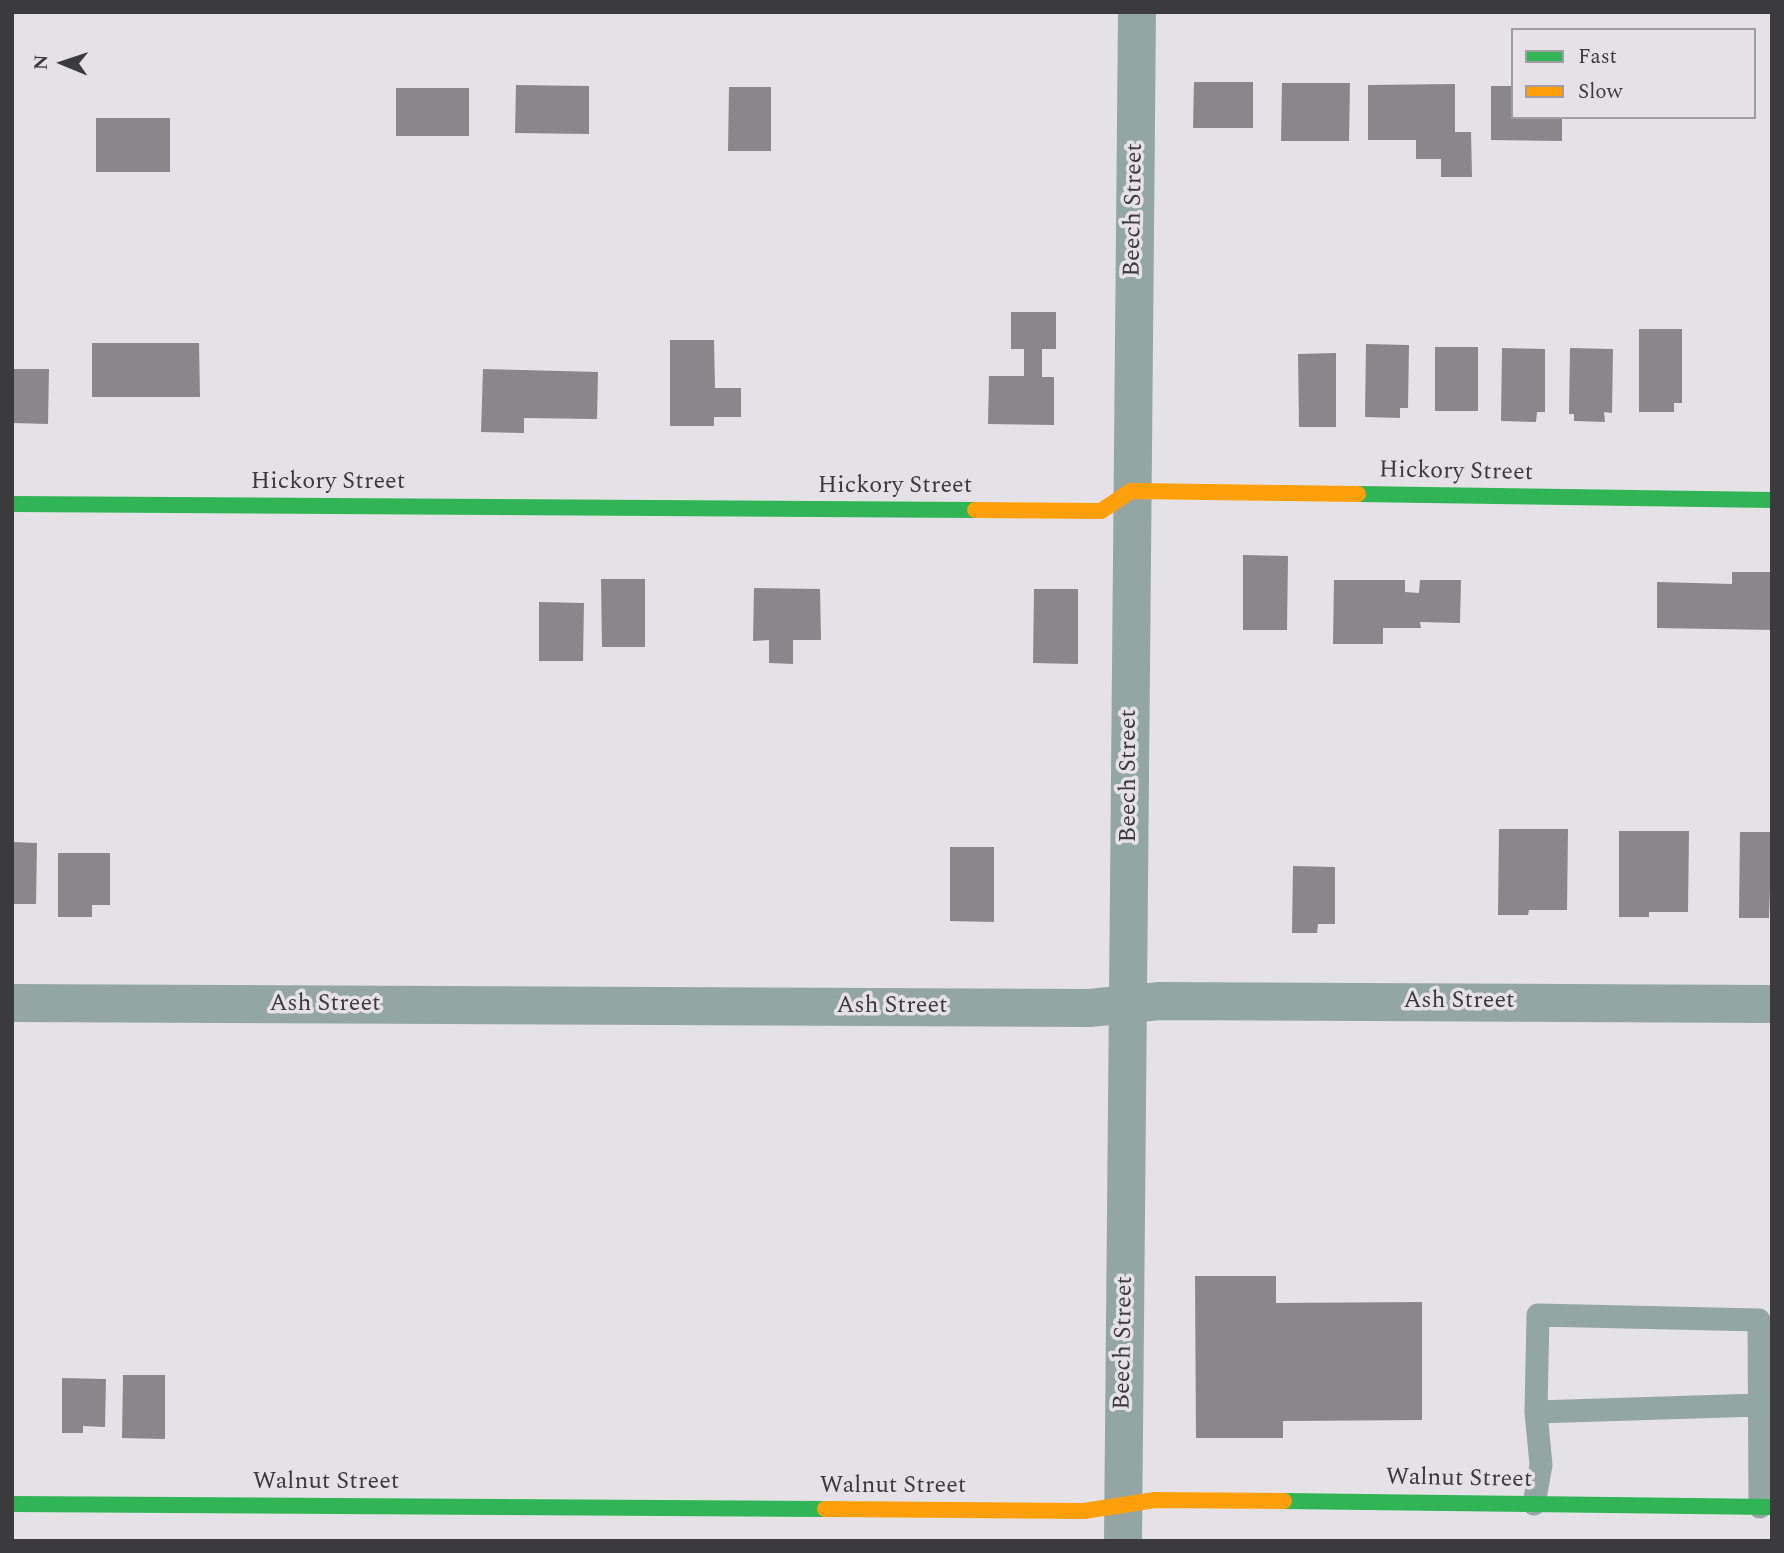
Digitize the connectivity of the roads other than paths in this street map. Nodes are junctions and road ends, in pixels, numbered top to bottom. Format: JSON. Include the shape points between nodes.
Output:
{"nodes":[{"id":1,"x":1137,"y":12,"type":"edge"},
{"id":2,"x":1131,"y":491,"type":"junction"},
{"id":3,"x":1772,"y":500,"type":"edge"},
{"id":4,"x":12,"y":504,"type":"edge"},
{"id":5,"x":12,"y":1003,"type":"edge"},
{"id":6,"x":1772,"y":1004,"type":"edge"},
{"id":7,"x":1128,"y":1006,"type":"junction"},
{"id":8,"x":1759,"y":1405,"type":"junction"},
{"id":9,"x":1535,"y":1412,"type":"junction"},
{"id":10,"x":12,"y":1504,"type":"edge"},
{"id":11,"x":1534,"y":1504,"type":"junction"},
{"id":12,"x":1766,"y":1507,"type":"edge"},
{"id":13,"x":1123,"y":1523,"type":"edge"}],
"edges":[{"from":1,"to":2,"type":"street","name":"Beech Street"},
{"from":2,"to":3,"type":"street","name":"Hickory Street"},
{"from":2,"to":4,"type":"street","name":"Hickory Street","via":[[1101,511]]},
{"from":2,"to":7,"type":"street","name":"Beech Street"},
{"from":5,"to":7,"type":"street","name":"Ash Street"},
{"from":6,"to":7,"type":"street","name":"Ash Street","via":[[1160,1001]]},
{"from":7,"to":13,"type":"street","name":"Beech Street"},
{"from":8,"to":9,"type":"lane"},
{"from":8,"to":9,"type":"lane","via":[[1759,1320],[1538,1315]]},
{"from":8,"to":12,"type":"lane"},
{"from":9,"to":11,"type":"lane","via":[[1541,1465]]},
{"from":10,"to":13,"type":"street","name":"Walnut Street","via":[[1070,1511]]},
{"from":11,"to":12,"type":"street","name":"Walnut Street"},
{"from":11,"to":13,"type":"street","name":"Walnut Street","via":[[1155,1500]]}]}
